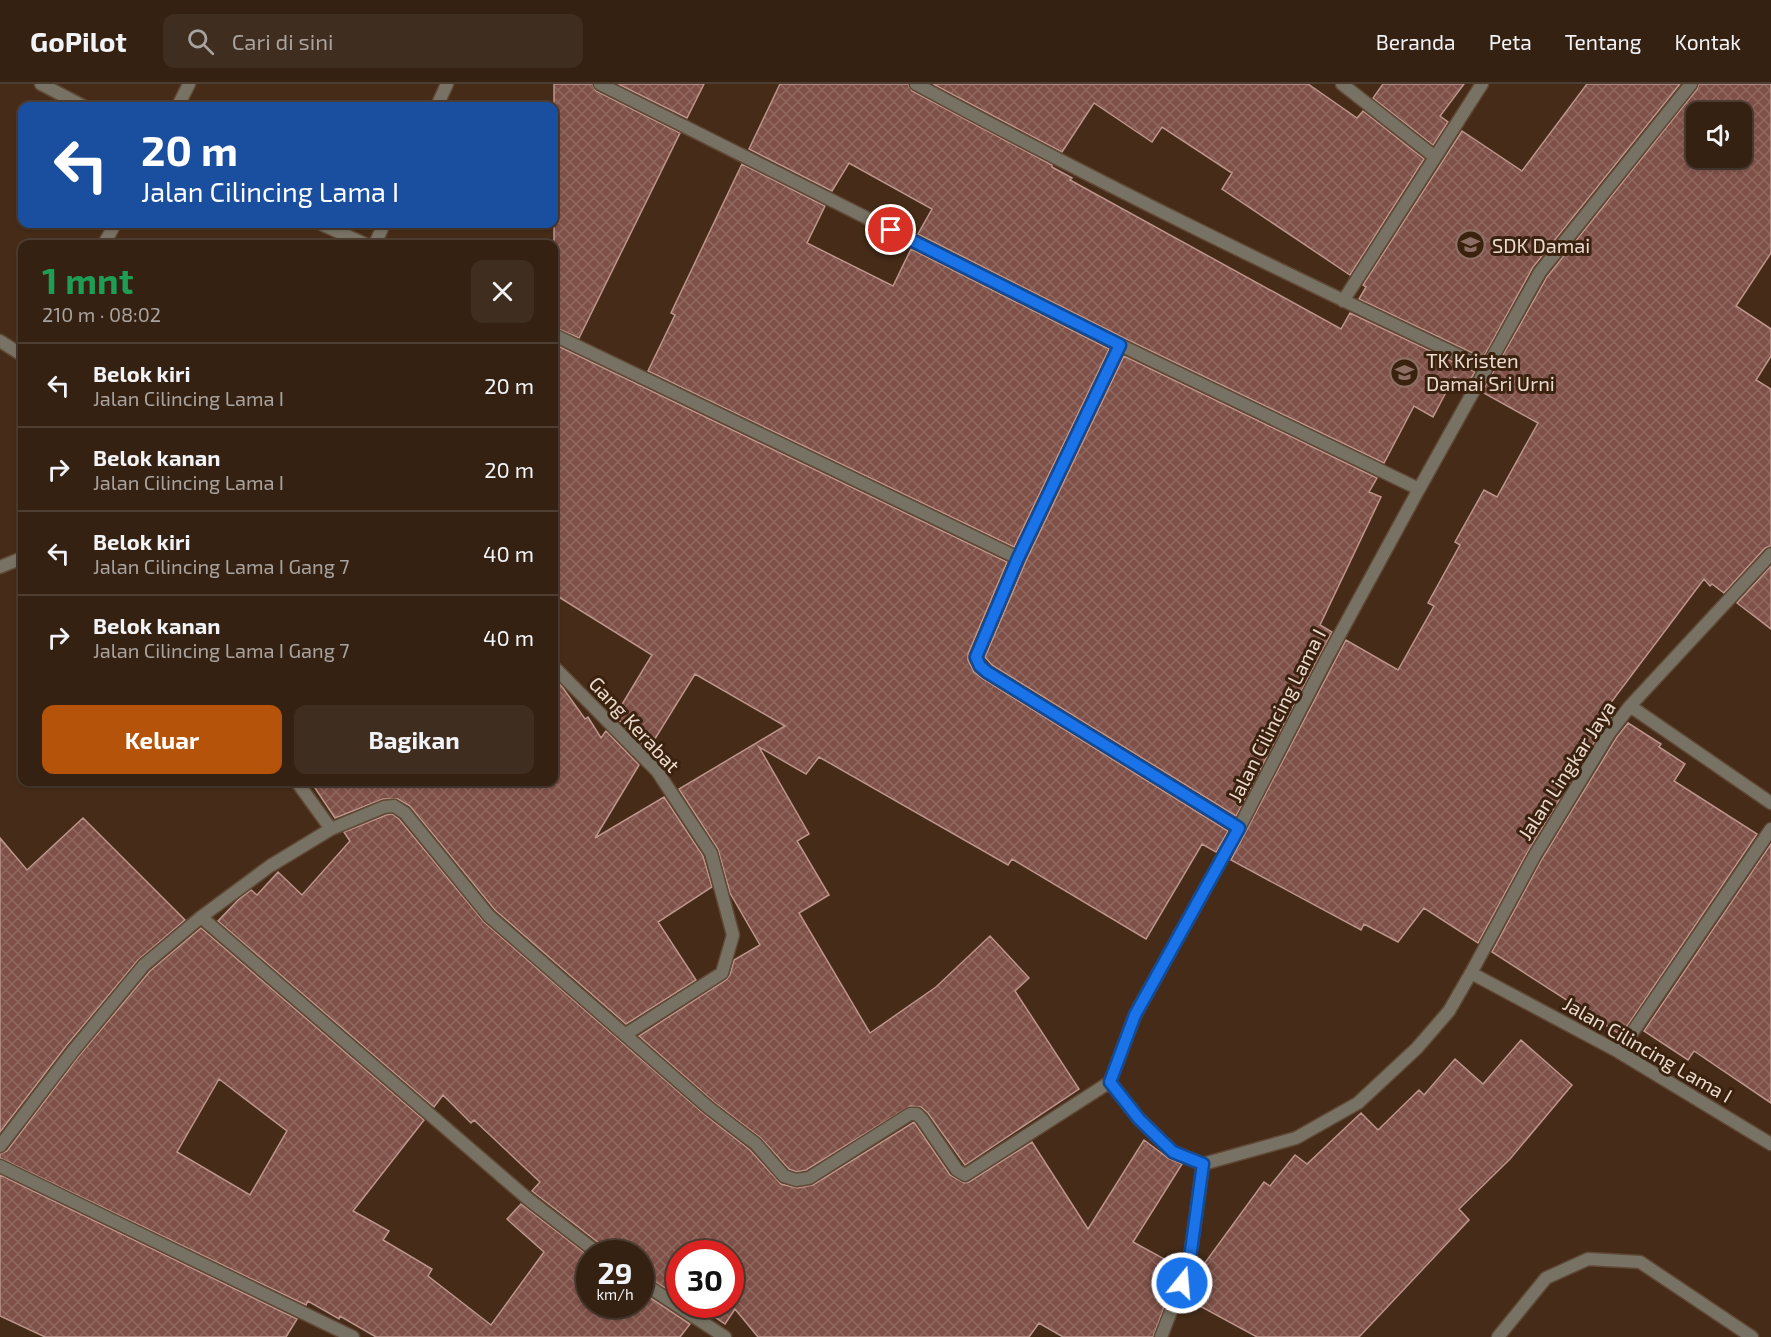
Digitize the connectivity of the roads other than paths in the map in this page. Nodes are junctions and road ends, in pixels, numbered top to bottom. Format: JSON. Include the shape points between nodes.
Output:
{"nodes":[{"id":1,"x":41,"y":84,"type":"edge"},
{"id":2,"x":189,"y":84,"type":"edge"},
{"id":3,"x":447,"y":84,"type":"edge"},
{"id":4,"x":600,"y":84,"type":"edge"},
{"id":5,"x":916,"y":84,"type":"edge"},
{"id":6,"x":1342,"y":84,"type":"edge"},
{"id":7,"x":1482,"y":84,"type":"edge"},
{"id":8,"x":1691,"y":84,"type":"edge"},
{"id":9,"x":75,"y":102,"type":"edge"},
{"id":10,"x":180,"y":102,"type":"edge"},
{"id":11,"x":439,"y":102,"type":"edge"},
{"id":12,"x":1435,"y":156,"type":"junction"},
{"id":13,"x":330,"y":228,"type":"edge"},
{"id":14,"x":356,"y":240,"type":"edge"},
{"id":15,"x":1343,"y":301,"type":"junction"},
{"id":16,"x":558,"y":337,"type":"edge"},
{"id":17,"x":0,"y":341,"type":"edge"},
{"id":18,"x":1120,"y":345,"type":"junction"},
{"id":19,"x":18,"y":352,"type":"edge"},
{"id":20,"x":1485,"y":368,"type":"junction"},
{"id":21,"x":1419,"y":489,"type":"junction"},
{"id":22,"x":1771,"y":554,"type":"edge"},
{"id":23,"x":1018,"y":558,"type":"junction"},
{"id":24,"x":18,"y":560,"type":"edge"},
{"id":25,"x":0,"y":567,"type":"edge"},
{"id":26,"x":558,"y":671,"type":"edge"},
{"id":27,"x":1630,"y":706,"type":"junction"},
{"id":28,"x":300,"y":786,"type":"edge"},
{"id":29,"x":1771,"y":803,"type":"edge"},
{"id":30,"x":1239,"y":828,"type":"junction"},
{"id":31,"x":1771,"y":829,"type":"edge"},
{"id":32,"x":331,"y":830,"type":"junction"},
{"id":33,"x":201,"y":917,"type":"junction"},
{"id":34,"x":1471,"y":973,"type":"junction"},
{"id":35,"x":626,"y":1034,"type":"junction"},
{"id":36,"x":1619,"y":1052,"type":"junction"},
{"id":37,"x":1110,"y":1082,"type":"junction"},
{"id":38,"x":1771,"y":1144,"type":"edge"},
{"id":39,"x":0,"y":1146,"type":"edge"},
{"id":40,"x":1203,"y":1164,"type":"junction"},
{"id":41,"x":0,"y":1166,"type":"edge"},
{"id":42,"x":581,"y":1240,"type":"edge"},
{"id":43,"x":654,"y":1290,"type":"edge"},
{"id":44,"x":353,"y":1337,"type":"edge"},
{"id":45,"x":725,"y":1337,"type":"edge"},
{"id":46,"x":1161,"y":1337,"type":"edge"},
{"id":47,"x":1498,"y":1337,"type":"edge"},
{"id":48,"x":1752,"y":1337,"type":"edge"}],
"edges":[{"from":1,"to":9,"type":"street"},
{"from":2,"to":10,"type":"street"},
{"from":3,"to":11,"type":"street"},
{"from":4,"to":18,"type":"street"},
{"from":5,"to":15,"type":"street","via":[[1032,147]]},
{"from":6,"to":12,"type":"street"},
{"from":7,"to":12,"type":"street"},
{"from":8,"to":20,"type":"street","name":"Jalan Cilincing Lama I","via":[[1540,272]]},
{"from":12,"to":15,"type":"street"},
{"from":13,"to":14,"type":"street"},
{"from":15,"to":20,"type":"street"},
{"from":16,"to":23,"type":"street"},
{"from":17,"to":19,"type":"street"},
{"from":18,"to":21,"type":"street"},
{"from":18,"to":23,"type":"street"},
{"from":20,"to":21,"type":"street","name":"Jalan Cilincing Lama I"},
{"from":21,"to":30,"type":"street","name":"Jalan Cilincing Lama I"},
{"from":22,"to":27,"type":"street","name":"Jalan Lingkar Jaya"},
{"from":23,"to":30,"type":"street","via":[[976,657],[980,666]]},
{"from":24,"to":25,"type":"street"},
{"from":26,"to":35,"type":"street","name":"Gang Kerabat","via":[[657,771],[711,853],[733,935],[722,973]]},
{"from":27,"to":29,"type":"street"},
{"from":27,"to":34,"type":"street","name":"Jalan Lingkar Jaya","via":[[1535,855]]},
{"from":28,"to":32,"type":"street"},
{"from":30,"to":37,"type":"street","name":"Jalan Cilincing Lama I","via":[[1135,1015]]},
{"from":31,"to":36,"type":"street"},
{"from":32,"to":33,"type":"street","via":[[270,866]]},
{"from":32,"to":35,"type":"street","via":[[384,807],[394,806],[405,813],[489,916]]},
{"from":33,"to":39,"type":"street","via":[[144,965]]},
{"from":33,"to":42,"type":"street","via":[[528,1199]]},
{"from":34,"to":36,"type":"street","name":"Jalan Cilincing Lama I"},
{"from":34,"to":40,"type":"street","via":[[1449,1011],[1417,1048],[1358,1103],[1296,1138]]},
{"from":35,"to":37,"type":"street","via":[[756,1144],[784,1176],[796,1180],[809,1178],[910,1114],[922,1119],[957,1170],[965,1174]]},
{"from":36,"to":38,"type":"street","name":"Jalan Cilincing Lama I"},
{"from":37,"to":40,"type":"street","via":[[1139,1119],[1173,1152]]},
{"from":40,"to":46,"type":"street","via":[[1189,1265]]},
{"from":41,"to":44,"type":"street"},
{"from":43,"to":45,"type":"street"},
{"from":47,"to":48,"type":"street","via":[[1546,1278],[1588,1259],[1640,1262]]}]}
